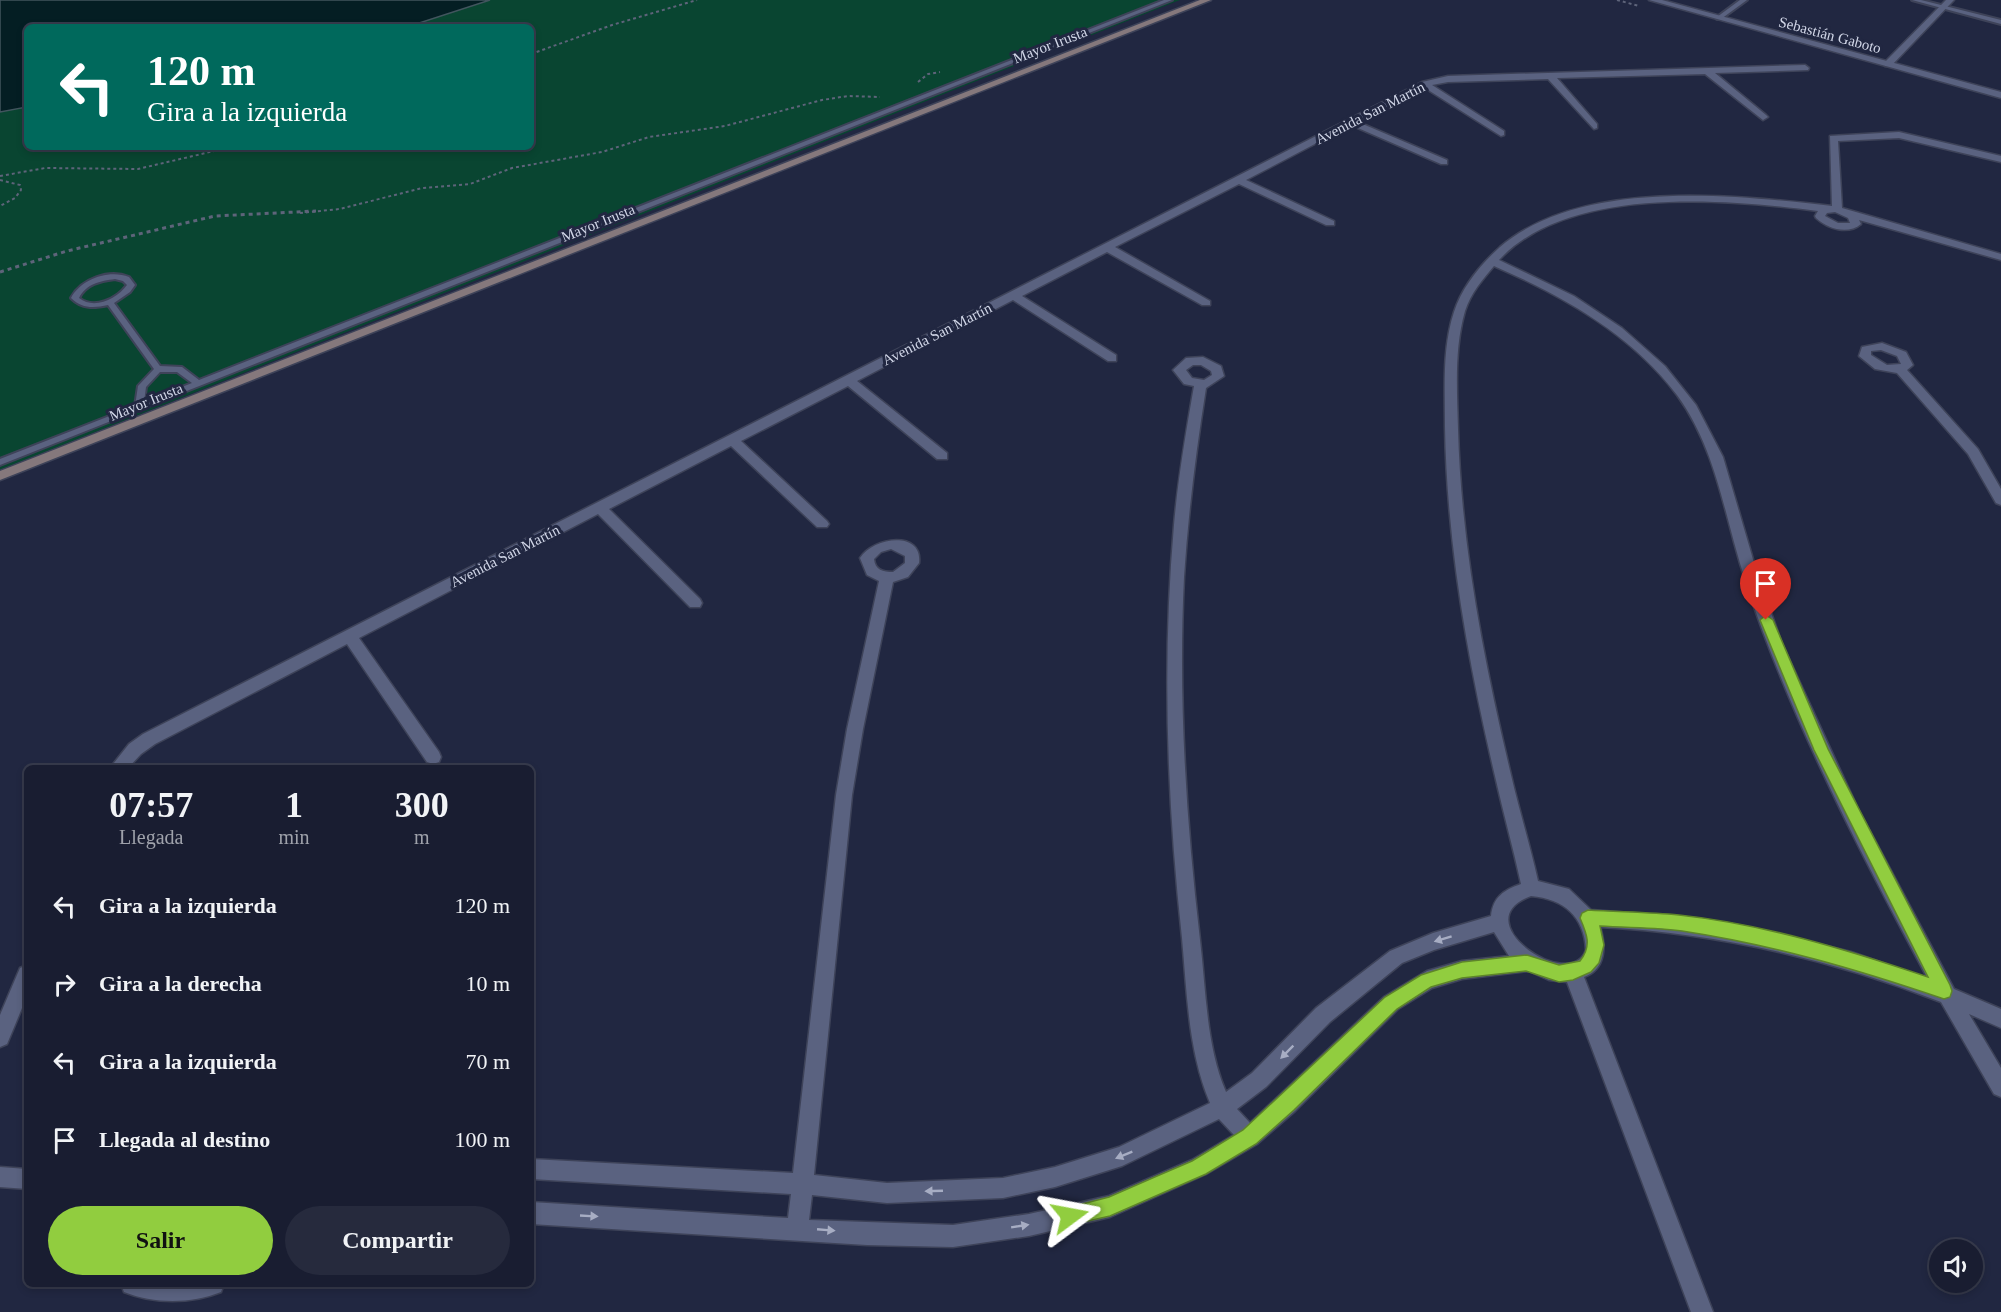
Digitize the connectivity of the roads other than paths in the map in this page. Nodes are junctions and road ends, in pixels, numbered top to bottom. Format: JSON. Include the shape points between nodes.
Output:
{"nodes":[{"id":1,"x":1169,"y":0,"type":"edge"},
{"id":2,"x":1207,"y":0,"type":"edge"},
{"id":3,"x":1653,"y":0,"type":"edge"},
{"id":4,"x":1744,"y":0,"type":"edge"},
{"id":5,"x":1916,"y":0,"type":"edge"},
{"id":6,"x":1950,"y":0,"type":"edge"},
{"id":7,"x":1944,"y":7,"type":"junction"},
{"id":8,"x":1719,"y":18,"type":"junction"},
{"id":9,"x":2001,"y":22,"type":"edge"},
{"id":10,"x":1888,"y":64,"type":"junction"},
{"id":11,"x":1805,"y":68,"type":"dead end"},
{"id":12,"x":1707,"y":71,"type":"junction"},
{"id":13,"x":1550,"y":76,"type":"junction"},
{"id":14,"x":1425,"y":84,"type":"junction"},
{"id":15,"x":2001,"y":95,"type":"edge"},
{"id":16,"x":1763,"y":117,"type":"dead end"},
{"id":17,"x":1351,"y":122,"type":"junction"},
{"id":18,"x":1594,"y":126,"type":"dead end"},
{"id":19,"x":1501,"y":133,"type":"dead end"},
{"id":20,"x":2001,"y":159,"type":"edge"},
{"id":21,"x":1444,"y":162,"type":"dead end"},
{"id":22,"x":1239,"y":180,"type":"junction"},
{"id":23,"x":1756,"y":202,"type":"junction"},
{"id":24,"x":1838,"y":211,"type":"junction"},
{"id":25,"x":1827,"y":222,"type":"junction"},
{"id":26,"x":1330,"y":223,"type":"dead end"},
{"id":27,"x":1850,"y":227,"type":"junction"},
{"id":28,"x":1921,"y":233,"type":"junction"},
{"id":29,"x":1107,"y":247,"type":"junction"},
{"id":30,"x":2001,"y":257,"type":"edge"},
{"id":31,"x":1492,"y":261,"type":"junction"},
{"id":32,"x":1013,"y":295,"type":"junction"},
{"id":33,"x":110,"y":302,"type":"junction"},
{"id":34,"x":1206,"y":303,"type":"dead end"},
{"id":35,"x":1112,"y":358,"type":"dead end"},
{"id":36,"x":158,"y":369,"type":"junction"},
{"id":37,"x":1900,"y":369,"type":"dead end"},
{"id":38,"x":848,"y":380,"type":"junction"},
{"id":39,"x":197,"y":383,"type":"junction"},
{"id":40,"x":1200,"y":385,"type":"dead end"},
{"id":41,"x":139,"y":406,"type":"junction"},
{"id":42,"x":732,"y":440,"type":"junction"},
{"id":43,"x":942,"y":456,"type":"dead end"},
{"id":44,"x":0,"y":462,"type":"edge"},
{"id":45,"x":0,"y":476,"type":"edge"},
{"id":46,"x":2001,"y":500,"type":"edge"},
{"id":47,"x":600,"y":508,"type":"junction"},
{"id":48,"x":822,"y":524,"type":"dead end"},
{"id":49,"x":887,"y":578,"type":"dead end"},
{"id":50,"x":695,"y":603,"type":"dead end"},
{"id":51,"x":349,"y":636,"type":"junction"},
{"id":52,"x":433,"y":757,"type":"dead end"},
{"id":53,"x":120,"y":765,"type":"edge"},
{"id":54,"x":1532,"y":888,"type":"junction"},
{"id":55,"x":1588,"y":918,"type":"junction"},
{"id":56,"x":1499,"y":922,"type":"junction"},
{"id":57,"x":1527,"y":963,"type":"junction"},
{"id":58,"x":1573,"y":972,"type":"junction"},
{"id":59,"x":24,"y":981,"type":"edge"},
{"id":60,"x":1944,"y":991,"type":"junction"},
{"id":61,"x":2001,"y":1018,"type":"edge"},
{"id":62,"x":0,"y":1037,"type":"edge"},
{"id":63,"x":2001,"y":1087,"type":"edge"},
{"id":64,"x":1223,"y":1107,"type":"junction"},
{"id":65,"x":1250,"y":1137,"type":"junction"},
{"id":66,"x":534,"y":1169,"type":"edge"},
{"id":67,"x":0,"y":1178,"type":"edge"},
{"id":68,"x":24,"y":1179,"type":"edge"},
{"id":69,"x":802,"y":1184,"type":"junction"},
{"id":70,"x":534,"y":1213,"type":"edge"},
{"id":71,"x":798,"y":1227,"type":"junction"},
{"id":72,"x":144,"y":1287,"type":"edge"},
{"id":73,"x":203,"y":1287,"type":"edge"},
{"id":74,"x":1702,"y":1312,"type":"edge"}],
"edges":[{"from":1,"to":39,"type":"lane"},
{"from":2,"to":45,"type":"main road","name":"Mayor Irusta"},
{"from":3,"to":8,"type":"street","name":"Sebastián Gaboto"},
{"from":4,"to":8,"type":"lane"},
{"from":5,"to":7,"type":"lane"},
{"from":6,"to":7,"type":"street"},
{"from":7,"to":9,"type":"lane"},
{"from":7,"to":10,"type":"street"},
{"from":8,"to":10,"type":"street","name":"Sebastián Gaboto"},
{"from":10,"to":15,"type":"street","name":"Sebastián Gaboto"},
{"from":11,"to":12,"type":"street","name":"Avenida San Martín"},
{"from":12,"to":13,"type":"street","name":"Avenida San Martín"},
{"from":12,"to":16,"type":"street"},
{"from":13,"to":14,"type":"street","name":"Avenida San Martín"},
{"from":13,"to":18,"type":"street"},
{"from":14,"to":17,"type":"street","name":"Avenida San Martín"},
{"from":14,"to":19,"type":"street"},
{"from":17,"to":21,"type":"street"},
{"from":17,"to":22,"type":"street","name":"Avenida San Martín"},
{"from":20,"to":24,"type":"street","via":[[1899,135],[1833,138]]},
{"from":22,"to":26,"type":"street"},
{"from":22,"to":29,"type":"street","name":"Avenida San Martín"},
{"from":23,"to":24,"type":"street"},
{"from":23,"to":25,"type":"street"},
{"from":23,"to":31,"type":"street","via":[[1675,199],[1609,205],[1528,233]]},
{"from":24,"to":25,"type":"street","via":[[1819,214]]},
{"from":24,"to":27,"type":"street","via":[[1857,221]]},
{"from":24,"to":28,"type":"street"},
{"from":25,"to":27,"type":"street"},
{"from":27,"to":28,"type":"street"},
{"from":28,"to":30,"type":"street"},
{"from":29,"to":32,"type":"street","name":"Avenida San Martín"},
{"from":29,"to":34,"type":"street"},
{"from":31,"to":54,"type":"street","via":[[1464,298],[1455,333],[1451,452],[1458,537],[1482,678]]},
{"from":31,"to":60,"type":"street","via":[[1565,295],[1608,322],[1662,369],[1699,418],[1723,472],[1750,576],[1774,642],[1821,750]]},
{"from":32,"to":35,"type":"street"},
{"from":32,"to":38,"type":"street","name":"Avenida San Martín"},
{"from":33,"to":33,"type":"lane","via":[[129,290],[130,282],[121,277],[97,280],[81,288],[75,298],[91,305]]},
{"from":33,"to":36,"type":"lane"},
{"from":36,"to":39,"type":"lane","via":[[179,369]]},
{"from":36,"to":41,"type":"lane","via":[[142,386]]},
{"from":37,"to":46,"type":"street","via":[[1973,452]]},
{"from":38,"to":42,"type":"street","name":"Avenida San Martín"},
{"from":38,"to":43,"type":"street"},
{"from":39,"to":41,"type":"lane"},
{"from":40,"to":64,"type":"street","via":[[1178,566],[1176,767],[1186,905],[1202,1036]]},
{"from":41,"to":44,"type":"lane"},
{"from":42,"to":47,"type":"street","name":"Avenida San Martín"},
{"from":42,"to":48,"type":"street"},
{"from":47,"to":50,"type":"street"},
{"from":47,"to":51,"type":"street","name":"Avenida San Martín"},
{"from":49,"to":69,"type":"street","via":[[844,795]]},
{"from":51,"to":52,"type":"street"},
{"from":51,"to":53,"type":"street","name":"Avenida San Martín","via":[[149,739]]},
{"from":54,"to":55,"type":"street","via":[[1563,896]]},
{"from":54,"to":56,"type":"street","via":[[1517,890],[1506,898]]},
{"from":55,"to":58,"type":"street","via":[[1596,945],[1593,957],[1586,967]]},
{"from":55,"to":60,"type":"street","via":[[1680,923],[1771,940],[1853,960]]},
{"from":56,"to":57,"type":"street","via":[[1513,951]]},
{"from":56,"to":64,"type":"street","one_way":true,"via":[[1396,957],[1323,1015],[1259,1080]]},
{"from":57,"to":58,"type":"street","via":[[1544,971]]},
{"from":57,"to":65,"type":"street","via":[[1462,970],[1427,980],[1391,1003]]},
{"from":58,"to":74,"type":"street"},
{"from":59,"to":62,"type":"street"},
{"from":60,"to":61,"type":"street"},
{"from":60,"to":63,"type":"street"},
{"from":64,"to":65,"type":"street"},
{"from":64,"to":69,"type":"street","one_way":true,"via":[[1122,1156],[1003,1188],[887,1193]]},
{"from":71,"to":65,"type":"street","one_way":true,"via":[[953,1236],[1029,1225],[1110,1206],[1199,1167]]},
{"from":66,"to":69,"type":"street"},
{"from":67,"to":68,"type":"street"},
{"from":69,"to":71,"type":"street"},
{"from":70,"to":71,"type":"street","one_way":true},
{"from":72,"to":73,"type":"street","via":[[160,1291]]}]}
